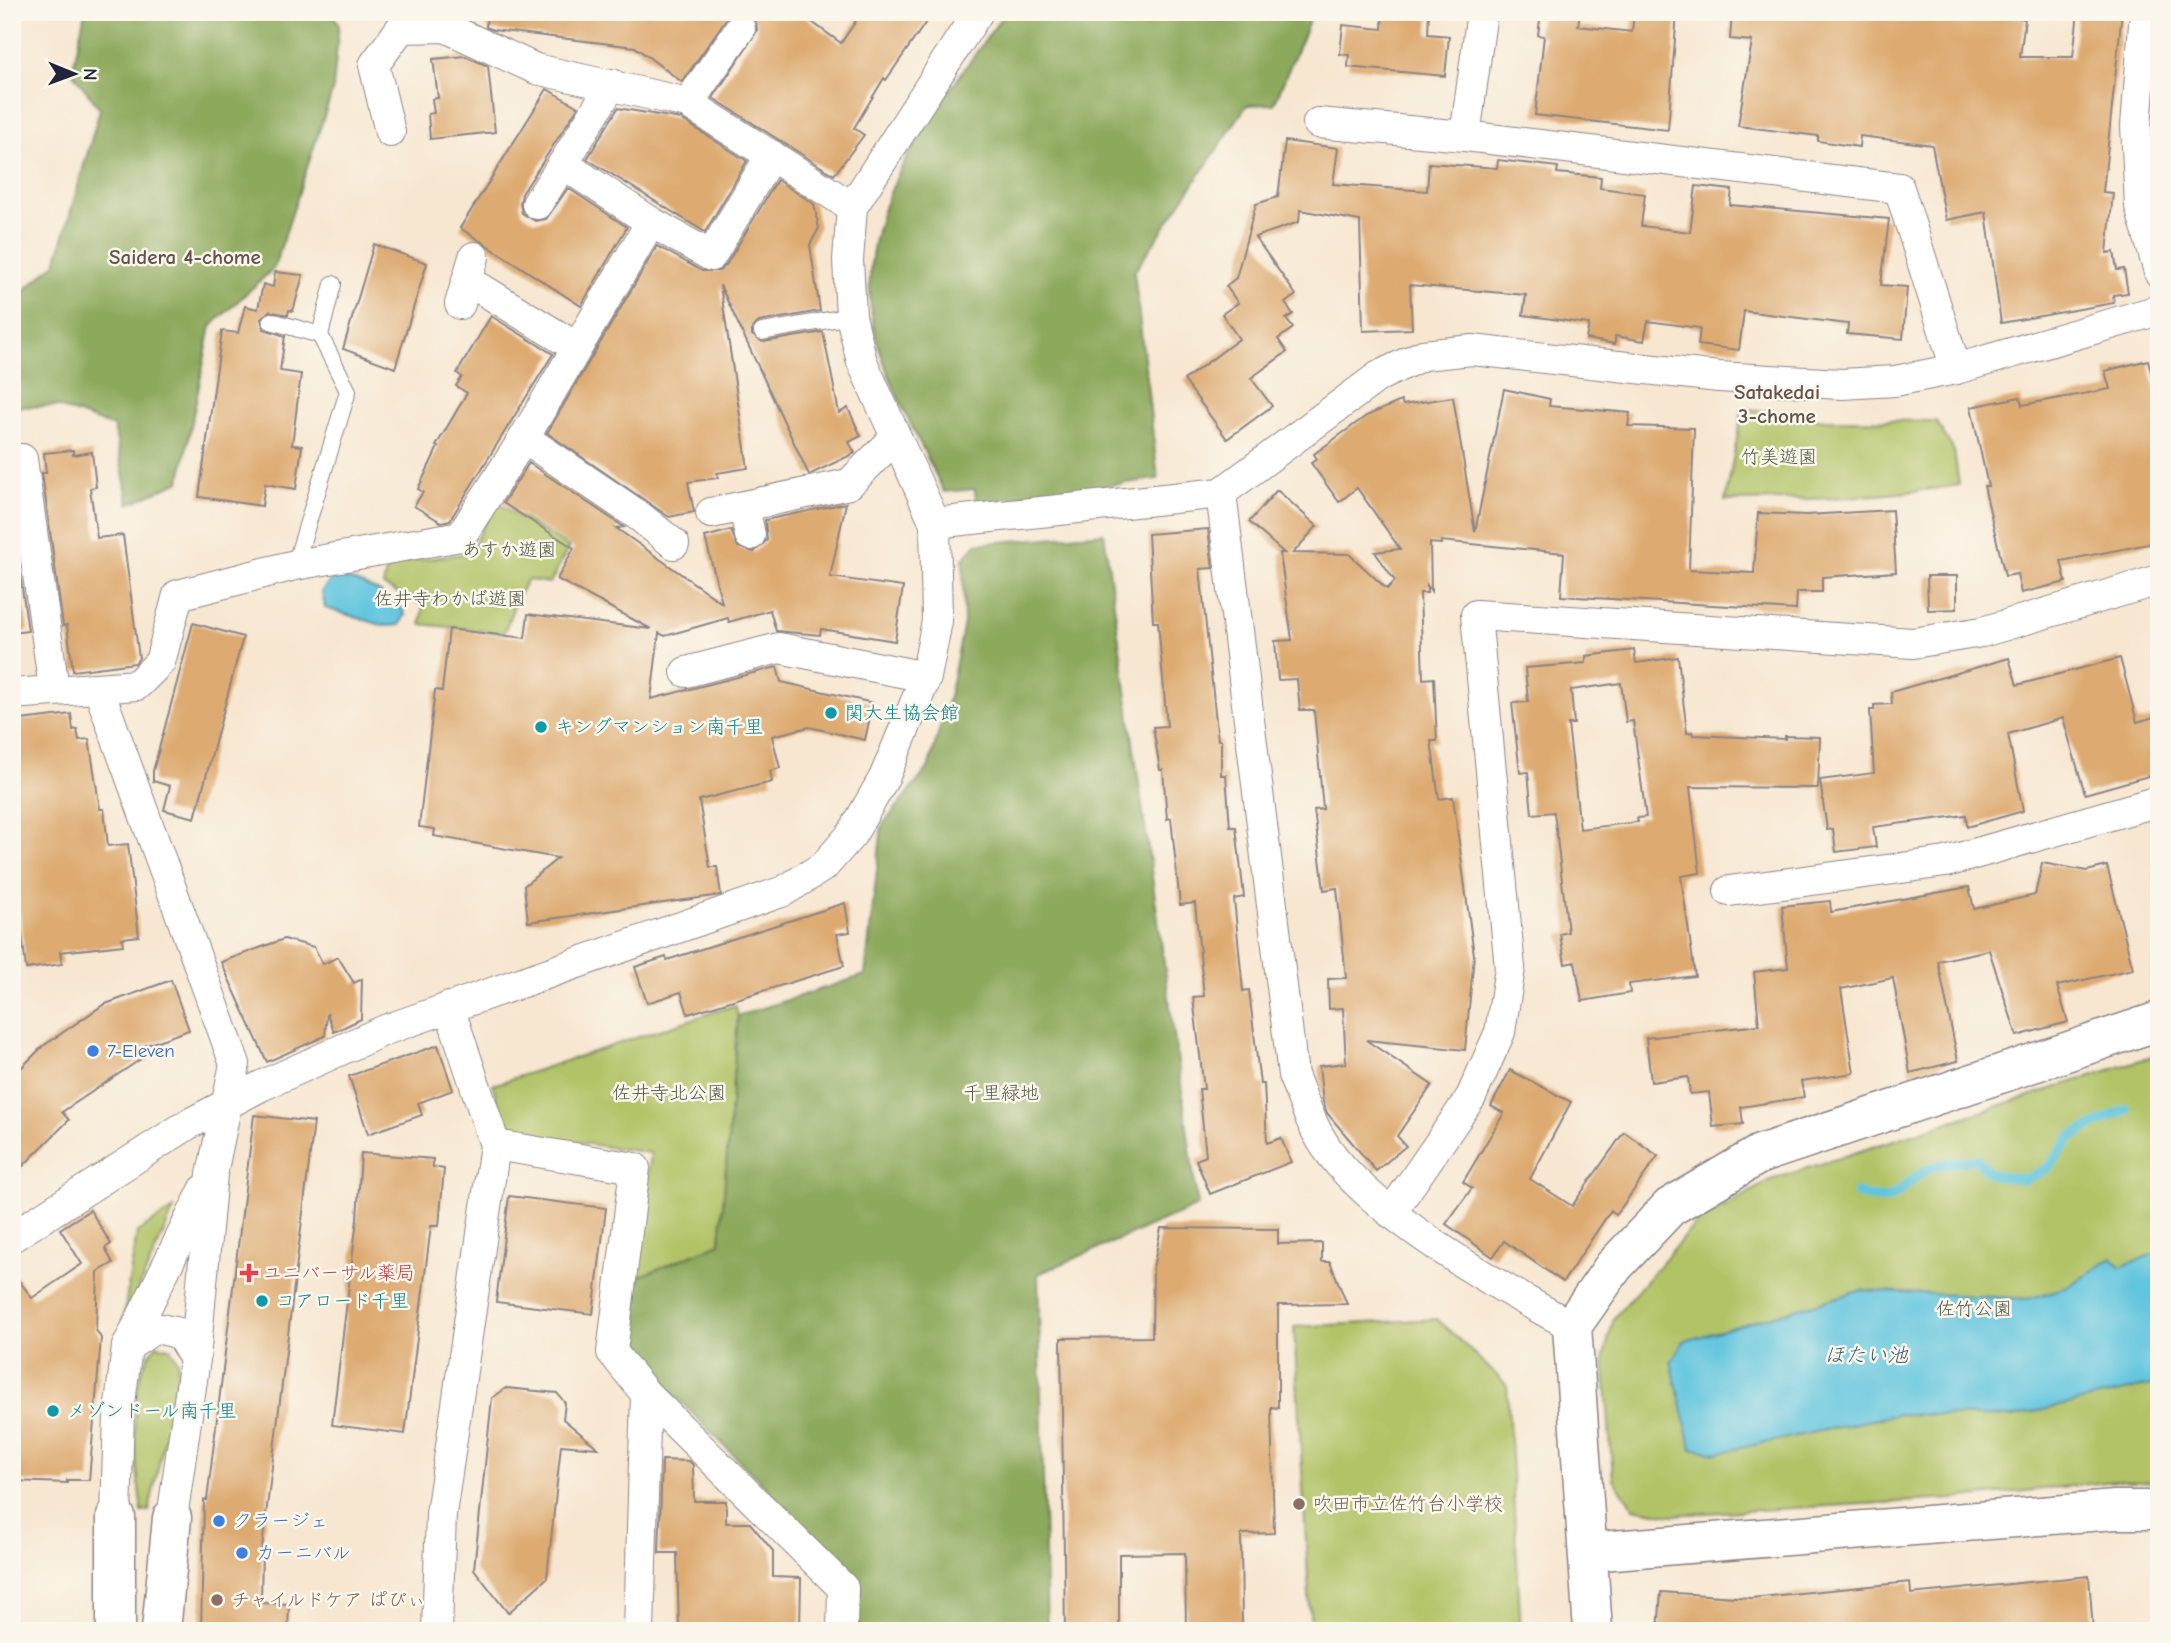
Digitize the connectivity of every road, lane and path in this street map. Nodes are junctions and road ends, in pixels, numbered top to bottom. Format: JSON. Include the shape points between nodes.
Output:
{"nodes":[{"id":1,"x":1482,"y":12,"type":"edge"},
{"id":2,"x":2145,"y":12,"type":"edge"},
{"id":3,"x":964,"y":18,"type":"edge"},
{"id":4,"x":740,"y":29,"type":"dead end"},
{"id":5,"x":612,"y":84,"type":"junction"},
{"id":6,"x":688,"y":103,"type":"junction"},
{"id":7,"x":1318,"y":123,"type":"dead end"},
{"id":8,"x":390,"y":132,"type":"dead end"},
{"id":9,"x":1465,"y":136,"type":"junction"},
{"id":10,"x":771,"y":155,"type":"junction"},
{"id":11,"x":563,"y":164,"type":"junction"},
{"id":12,"x":537,"y":204,"type":"dead end"},
{"id":13,"x":852,"y":207,"type":"junction"},
{"id":14,"x":651,"y":222,"type":"junction"},
{"id":15,"x":2159,"y":272,"type":"edge"},
{"id":16,"x":467,"y":280,"type":"dead end"},
{"id":17,"x":333,"y":284,"type":"dead end"},
{"id":18,"x":2159,"y":310,"type":"edge"},
{"id":19,"x":851,"y":316,"type":"junction"},
{"id":20,"x":271,"y":321,"type":"dead end"},
{"id":21,"x":762,"y":332,"type":"dead end"},
{"id":22,"x":320,"y":335,"type":"junction"},
{"id":23,"x":576,"y":347,"type":"junction"},
{"id":24,"x":1956,"y":369,"type":"junction"},
{"id":25,"x":896,"y":437,"type":"junction"},
{"id":26,"x":524,"y":438,"type":"junction"},
{"id":27,"x":12,"y":460,"type":"edge"},
{"id":28,"x":1221,"y":493,"type":"junction"},
{"id":29,"x":711,"y":513,"type":"dead end"},
{"id":30,"x":935,"y":523,"type":"junction"},
{"id":31,"x":674,"y":544,"type":"dead end"},
{"id":32,"x":295,"y":565,"type":"junction"},
{"id":33,"x":2159,"y":580,"type":"edge"},
{"id":34,"x":686,"y":672,"type":"dead end"},
{"id":35,"x":926,"y":677,"type":"junction"},
{"id":36,"x":54,"y":689,"type":"junction"},
{"id":37,"x":99,"y":690,"type":"junction"},
{"id":38,"x":12,"y":694,"type":"edge"},
{"id":39,"x":2159,"y":801,"type":"edge"},
{"id":40,"x":1729,"y":891,"type":"dead end"},
{"id":41,"x":449,"y":1007,"type":"junction"},
{"id":42,"x":2159,"y":1021,"type":"edge"},
{"id":43,"x":225,"y":1104,"type":"junction"},
{"id":44,"x":495,"y":1145,"type":"junction"},
{"id":45,"x":212,"y":1174,"type":"junction"},
{"id":46,"x":1391,"y":1213,"type":"junction"},
{"id":47,"x":12,"y":1237,"type":"edge"},
{"id":48,"x":1572,"y":1326,"type":"junction"},
{"id":49,"x":127,"y":1347,"type":"junction"},
{"id":50,"x":195,"y":1359,"type":"junction"},
{"id":51,"x":646,"y":1394,"type":"junction"},
{"id":52,"x":2159,"y":1510,"type":"edge"},
{"id":53,"x":116,"y":1517,"type":"joint"},
{"id":54,"x":172,"y":1518,"type":"joint"},
{"id":55,"x":1588,"y":1552,"type":"junction"},
{"id":56,"x":116,"y":1631,"type":"edge"},
{"id":57,"x":161,"y":1631,"type":"edge"},
{"id":58,"x":437,"y":1631,"type":"edge"},
{"id":59,"x":639,"y":1631,"type":"edge"},
{"id":60,"x":842,"y":1631,"type":"edge"},
{"id":61,"x":1593,"y":1631,"type":"edge"}],
"edges":[{"from":1,"to":9,"type":"street"},
{"from":2,"to":15,"type":"street","via":[[2137,139],[2140,206]]},
{"from":3,"to":13,"type":"street"},
{"from":4,"to":6,"type":"street"},
{"from":5,"to":6,"type":"street"},
{"from":5,"to":8,"type":"street","via":[[536,69],[445,27],[401,28],[374,65]]},
{"from":5,"to":11,"type":"street"},
{"from":6,"to":10,"type":"street"},
{"from":7,"to":9,"type":"street"},
{"from":9,"to":24,"type":"street","via":[[1899,188]]},
{"from":10,"to":13,"type":"street"},
{"from":10,"to":14,"type":"street","via":[[711,256]]},
{"from":11,"to":12,"type":"street"},
{"from":11,"to":14,"type":"street"},
{"from":13,"to":19,"type":"street","via":[[848,260]]},
{"from":14,"to":23,"type":"street"},
{"from":16,"to":23,"type":"street"},
{"from":17,"to":22,"type":"lane"},
{"from":18,"to":24,"type":"street"},
{"from":19,"to":21,"type":"lane"},
{"from":19,"to":25,"type":"street","via":[[862,362]]},
{"from":20,"to":22,"type":"lane"},
{"from":22,"to":32,"type":"lane","via":[[348,391]]},
{"from":23,"to":26,"type":"street"},
{"from":24,"to":28,"type":"street","via":[[1895,382],[1842,384],[1720,377],[1472,350],[1423,355],[1379,376]]},
{"from":25,"to":29,"type":"street","via":[[849,484],[747,521]]},
{"from":25,"to":30,"type":"street"},
{"from":26,"to":31,"type":"street"},
{"from":26,"to":32,"type":"street","via":[[461,536]]},
{"from":27,"to":36,"type":"street","via":[[22,459]]},
{"from":28,"to":30,"type":"street"},
{"from":28,"to":46,"type":"street","via":[[1293,1075],[1318,1136],[1351,1177]]},
{"from":30,"to":35,"type":"street","via":[[937,621]]},
{"from":32,"to":37,"type":"street","via":[[178,594],[160,662],[137,685]]},
{"from":33,"to":46,"type":"street","via":[[1982,632],[1913,643],[1476,615],[1510,968],[1500,1032],[1471,1097]]},
{"from":34,"to":35,"type":"street","via":[[779,648]]},
{"from":35,"to":41,"type":"street","via":[[884,778],[852,834],[824,866],[784,891]]},
{"from":36,"to":37,"type":"street"},
{"from":36,"to":38,"type":"street"},
{"from":37,"to":43,"type":"street","via":[[235,1064]]},
{"from":39,"to":40,"type":"street","via":[[1946,862]]},
{"from":41,"to":43,"type":"street","via":[[385,1030]]},
{"from":41,"to":44,"type":"street"},
{"from":42,"to":48,"type":"street","via":[[1760,1154],[1670,1207],[1614,1266]]},
{"from":43,"to":45,"type":"street"},
{"from":43,"to":47,"type":"street"},
{"from":44,"to":51,"type":"street","via":[[635,1168],[612,1352]]},
{"from":44,"to":58,"type":"street","via":[[441,1514]]},
{"from":45,"to":49,"type":"street"},
{"from":45,"to":50,"type":"street"},
{"from":46,"to":48,"type":"street","via":[[1519,1298]]},
{"from":48,"to":55,"type":"street"},
{"from":49,"to":50,"type":"street","via":[[155,1328],[179,1333]]},
{"from":49,"to":53,"type":"street","via":[[119,1412]]},
{"from":50,"to":54,"type":"street"},
{"from":51,"to":59,"type":"street"},
{"from":51,"to":60,"type":"street","via":[[843,1588]]},
{"from":52,"to":55,"type":"street"},
{"from":53,"to":56,"type":"street"},
{"from":54,"to":57,"type":"street"},
{"from":55,"to":61,"type":"street"}]}
